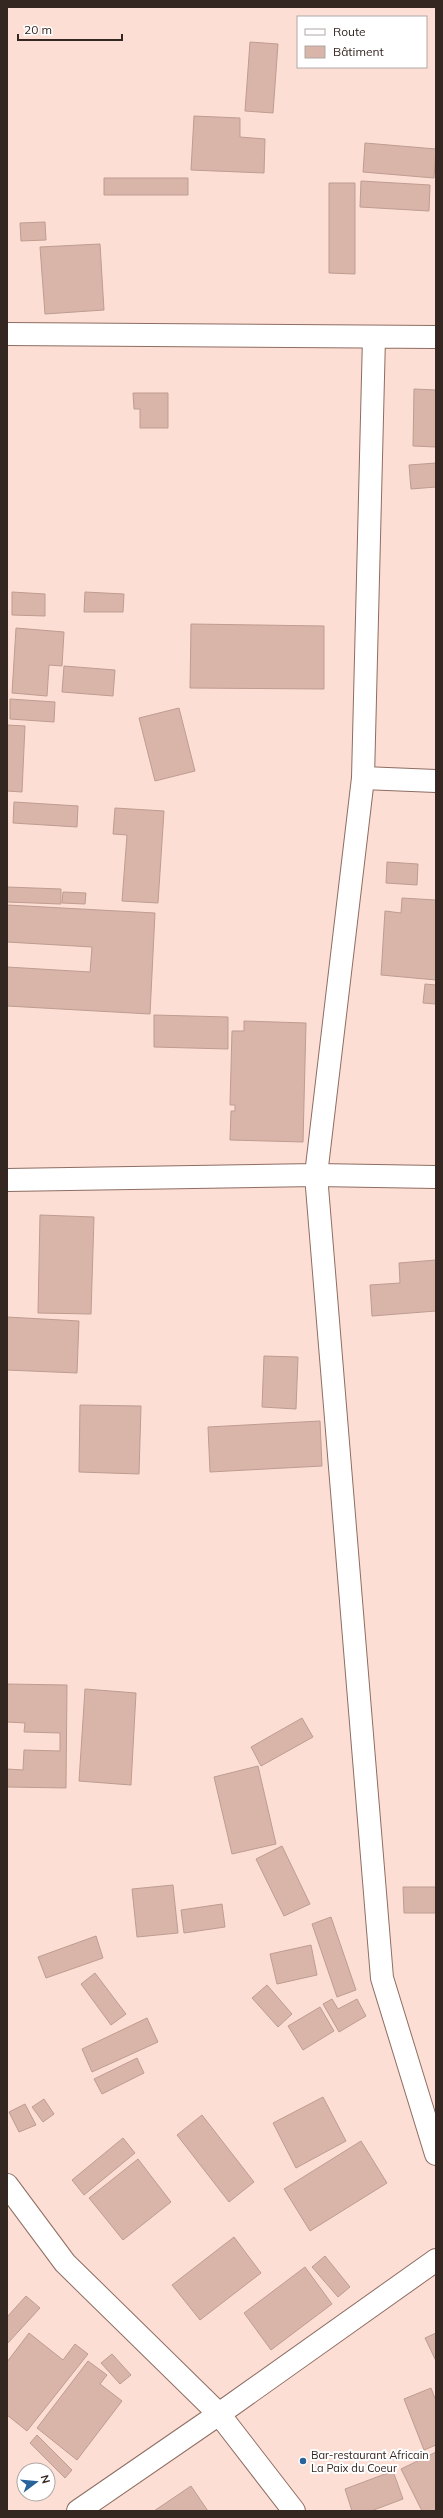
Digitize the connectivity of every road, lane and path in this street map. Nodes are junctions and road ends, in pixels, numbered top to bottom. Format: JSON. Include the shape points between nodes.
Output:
{"nodes":[{"id":1,"x":7,"y":334,"type":"edge"},
{"id":2,"x":374,"y":337,"type":"junction"},
{"id":3,"x":436,"y":337,"type":"edge"},
{"id":4,"x":363,"y":778,"type":"junction"},
{"id":5,"x":436,"y":781,"type":"edge"},
{"id":6,"x":316,"y":1175,"type":"junction"},
{"id":7,"x":436,"y":1177,"type":"edge"},
{"id":8,"x":7,"y":1180,"type":"edge"},
{"id":9,"x":436,"y":2154,"type":"edge"},
{"id":10,"x":7,"y":2185,"type":"edge"},
{"id":11,"x":436,"y":2260,"type":"edge"},
{"id":12,"x":219,"y":2414,"type":"junction"},
{"id":13,"x":78,"y":2511,"type":"edge"},
{"id":14,"x":294,"y":2511,"type":"edge"}],
"edges":[{"from":1,"to":2,"type":"street"},
{"from":2,"to":3,"type":"street"},
{"from":2,"to":4,"type":"street"},
{"from":4,"to":5,"type":"street"},
{"from":4,"to":6,"type":"street"},
{"from":6,"to":7,"type":"street"},
{"from":6,"to":8,"type":"street"},
{"from":6,"to":9,"type":"street","via":[[382,1978]]},
{"from":10,"to":12,"type":"street","via":[[65,2263]]},
{"from":11,"to":12,"type":"street"},
{"from":12,"to":13,"type":"street"},
{"from":12,"to":14,"type":"street"}]}
